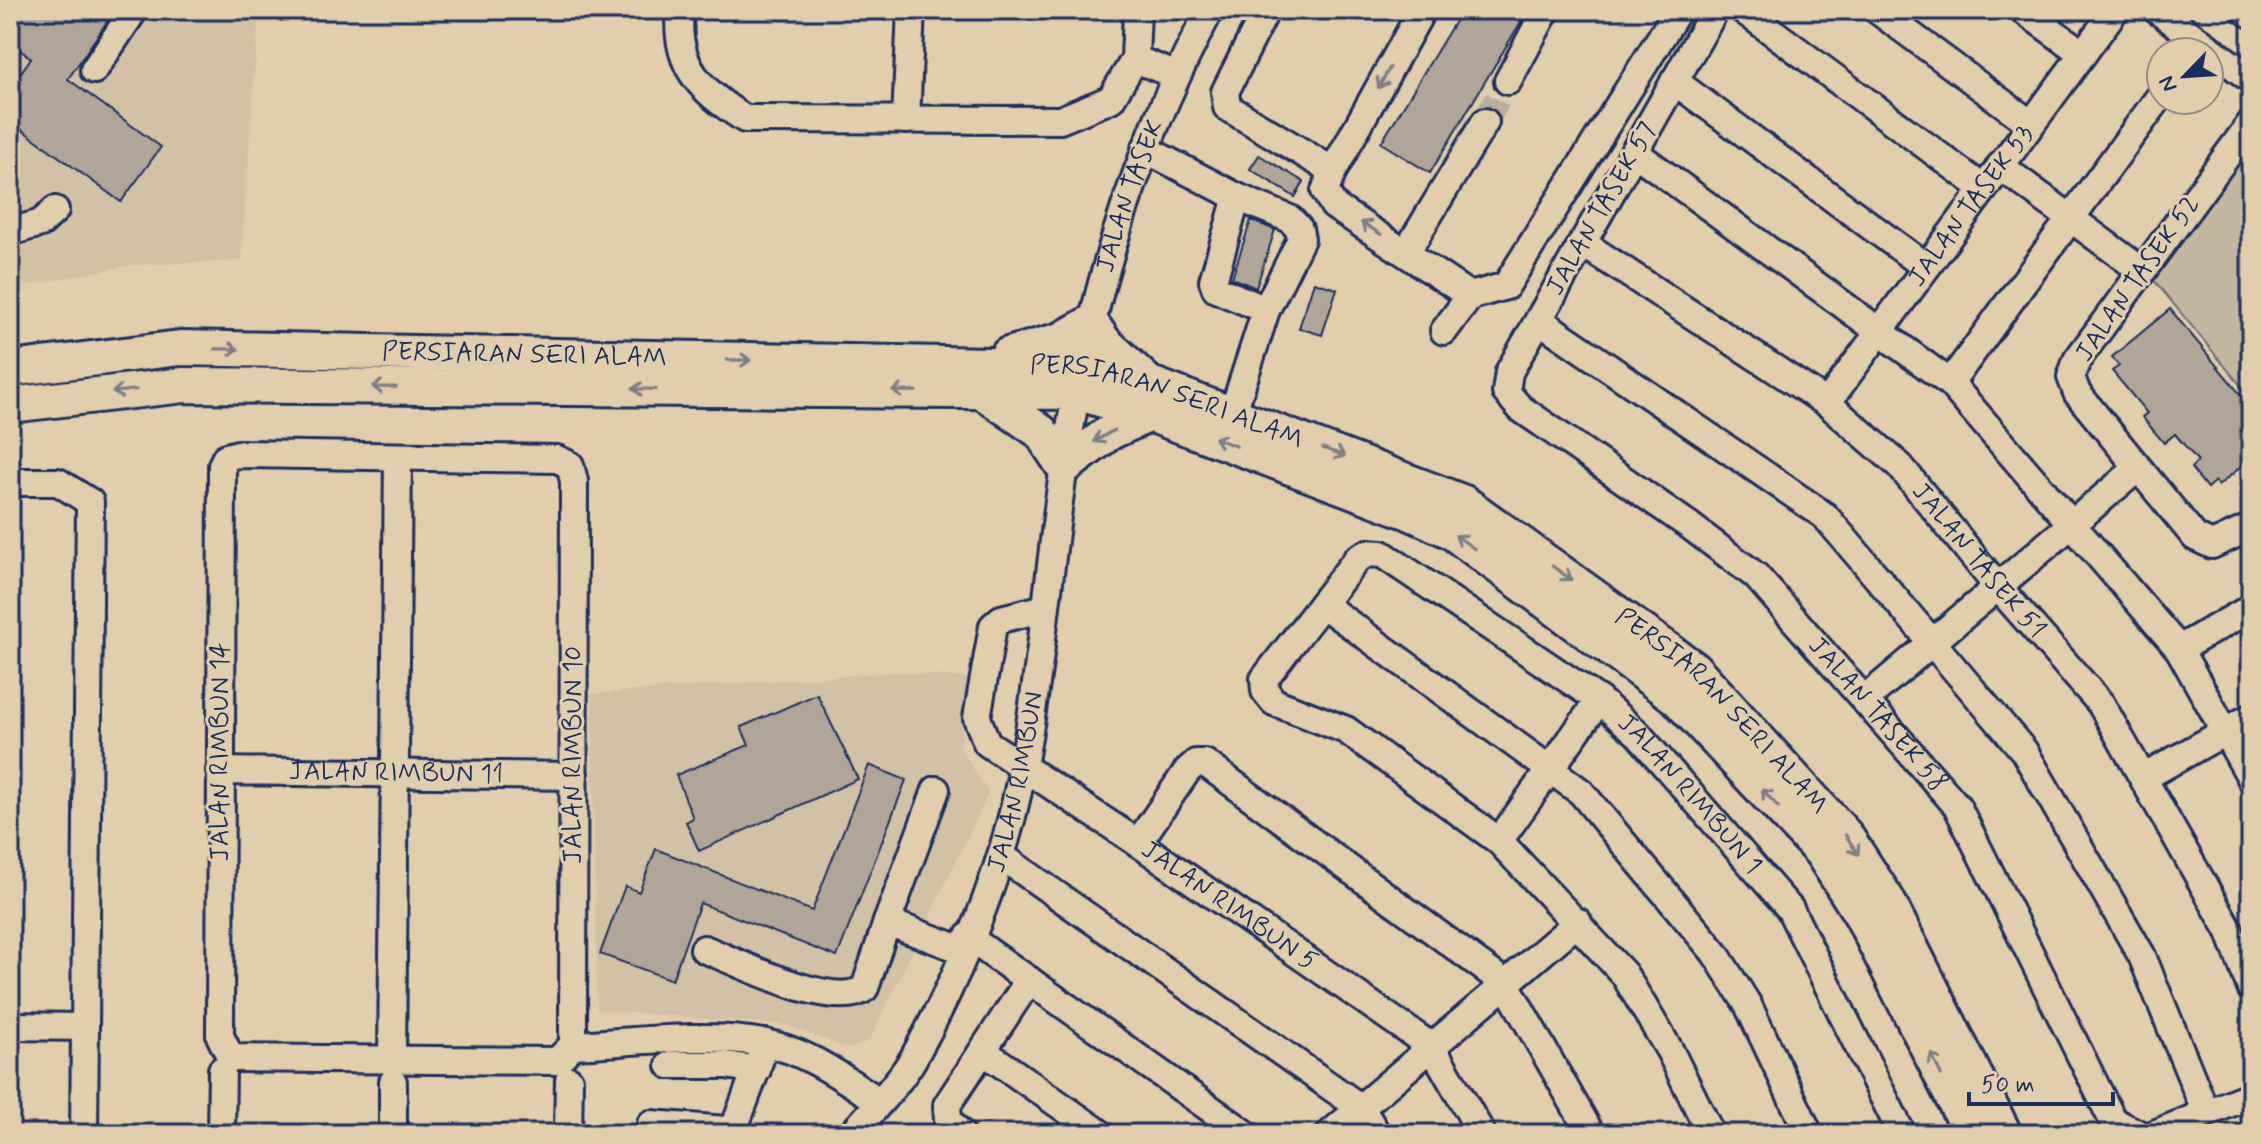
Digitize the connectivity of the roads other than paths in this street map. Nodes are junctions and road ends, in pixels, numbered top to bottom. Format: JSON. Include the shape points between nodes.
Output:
{"nodes":[{"id":1,"x":134,"y":10,"type":"edge"},
{"id":2,"x":680,"y":10,"type":"edge"},
{"id":3,"x":911,"y":10,"type":"edge"},
{"id":4,"x":1137,"y":10,"type":"edge"},
{"id":5,"x":1210,"y":10,"type":"edge"},
{"id":6,"x":1266,"y":10,"type":"edge"},
{"id":7,"x":1422,"y":10,"type":"edge"},
{"id":8,"x":1546,"y":10,"type":"edge"},
{"id":9,"x":1678,"y":10,"type":"edge"},
{"id":10,"x":1715,"y":10,"type":"edge"},
{"id":11,"x":1743,"y":10,"type":"edge"},
{"id":12,"x":1877,"y":10,"type":"edge"},
{"id":13,"x":2023,"y":10,"type":"edge"},
{"id":14,"x":2115,"y":10,"type":"edge"},
{"id":15,"x":2157,"y":10,"type":"edge"},
{"id":16,"x":2245,"y":10,"type":"edge"},
{"id":17,"x":2251,"y":14,"type":"edge"},
{"id":18,"x":2186,"y":36,"type":"edge"},
{"id":19,"x":2083,"y":54,"type":"junction"},
{"id":20,"x":1135,"y":59,"type":"junction"},
{"id":21,"x":2225,"y":63,"type":"edge"},
{"id":22,"x":94,"y":70,"type":"dead end"},
{"id":23,"x":1175,"y":75,"type":"junction"},
{"id":24,"x":2251,"y":79,"type":"edge"},
{"id":25,"x":1508,"y":81,"type":"tunnel mouth"},
{"id":26,"x":1674,"y":81,"type":"junction"},
{"id":27,"x":2146,"y":116,"type":"edge"},
{"id":28,"x":906,"y":120,"type":"junction"},
{"id":29,"x":1485,"y":122,"type":"tunnel mouth"},
{"id":30,"x":2251,"y":123,"type":"edge"},
{"id":31,"x":2031,"y":124,"type":"junction"},
{"id":32,"x":1145,"y":149,"type":"junction"},
{"id":33,"x":1634,"y":152,"type":"junction"},
{"id":34,"x":2000,"y":166,"type":"junction"},
{"id":35,"x":1333,"y":171,"type":"junction"},
{"id":36,"x":1984,"y":189,"type":"junction"},
{"id":37,"x":1237,"y":197,"type":"junction"},
{"id":38,"x":55,"y":210,"type":"dead end"},
{"id":39,"x":2071,"y":218,"type":"junction"},
{"id":40,"x":10,"y":232,"type":"edge"},
{"id":41,"x":1582,"y":243,"type":"junction"},
{"id":42,"x":1407,"y":251,"type":"junction"},
{"id":43,"x":1926,"y":267,"type":"junction"},
{"id":44,"x":2142,"y":271,"type":"junction"},
{"id":45,"x":1477,"y":295,"type":"junction"},
{"id":46,"x":1266,"y":310,"type":"junction"},
{"id":47,"x":1539,"y":320,"type":"junction"},
{"id":48,"x":1091,"y":323,"type":"junction"},
{"id":49,"x":1444,"y":331,"type":"dead end"},
{"id":50,"x":1879,"y":333,"type":"junction"},
{"id":51,"x":10,"y":369,"type":"edge"},
{"id":52,"x":973,"y":378,"type":"junction"},
{"id":53,"x":1080,"y":380,"type":"junction"},
{"id":54,"x":1950,"y":383,"type":"junction"},
{"id":55,"x":1150,"y":400,"type":"junction"},
{"id":56,"x":1827,"y":403,"type":"junction"},
{"id":57,"x":10,"y":405,"type":"edge"},
{"id":58,"x":1520,"y":408,"type":"joint"},
{"id":59,"x":1232,"y":415,"type":"junction"},
{"id":60,"x":398,"y":457,"type":"junction"},
{"id":61,"x":1064,"y":467,"type":"junction"},
{"id":62,"x":2138,"y":468,"type":"junction"},
{"id":63,"x":10,"y":482,"type":"edge"},
{"id":64,"x":2072,"y":524,"type":"junction"},
{"id":65,"x":2251,"y":527,"type":"edge"},
{"id":66,"x":1998,"y":587,"type":"junction"},
{"id":67,"x":1322,"y":604,"type":"junction"},
{"id":68,"x":1045,"y":608,"type":"junction"},
{"id":69,"x":2251,"y":608,"type":"edge"},
{"id":70,"x":1932,"y":642,"type":"junction"},
{"id":71,"x":2179,"y":649,"type":"junction"},
{"id":72,"x":1599,"y":700,"type":"junction"},
{"id":73,"x":1864,"y":700,"type":"junction"},
{"id":74,"x":2251,"y":717,"type":"edge"},
{"id":75,"x":2226,"y":731,"type":"junction"},
{"id":76,"x":1023,"y":767,"type":"junction"},
{"id":77,"x":1550,"y":770,"type":"junction"},
{"id":78,"x":220,"y":771,"type":"junction"},
{"id":79,"x":395,"y":773,"type":"junction"},
{"id":80,"x":574,"y":776,"type":"junction"},
{"id":81,"x":2143,"y":778,"type":"junction"},
{"id":82,"x":2251,"y":778,"type":"edge"},
{"id":83,"x":936,"y":790,"type":"dead end"},
{"id":84,"x":1499,"y":841,"type":"junction"},
{"id":85,"x":1138,"y":843,"type":"junction"},
{"id":86,"x":1001,"y":856,"type":"junction"},
{"id":87,"x":887,"y":922,"type":"junction"},
{"id":88,"x":1578,"y":922,"type":"junction"},
{"id":89,"x":966,"y":944,"type":"junction"},
{"id":90,"x":704,"y":949,"type":"dead end"},
{"id":91,"x":1029,"y":980,"type":"junction"},
{"id":92,"x":1506,"y":984,"type":"junction"},
{"id":93,"x":2251,"y":988,"type":"edge"},
{"id":94,"x":10,"y":1026,"type":"edge"},
{"id":95,"x":85,"y":1027,"type":"junction"},
{"id":96,"x":766,"y":1043,"type":"junction"},
{"id":97,"x":573,"y":1045,"type":"junction"},
{"id":98,"x":1432,"y":1047,"type":"junction"},
{"id":99,"x":983,"y":1051,"type":"junction"},
{"id":100,"x":224,"y":1059,"type":"junction"},
{"id":101,"x":670,"y":1065,"type":"dead end"},
{"id":102,"x":757,"y":1070,"type":"junction"},
{"id":103,"x":393,"y":1071,"type":"junction"},
{"id":104,"x":569,"y":1080,"type":"dead end"},
{"id":105,"x":2251,"y":1095,"type":"edge"},
{"id":106,"x":879,"y":1101,"type":"junction"},
{"id":107,"x":1361,"y":1108,"type":"junction"},
{"id":108,"x":2206,"y":1113,"type":"junction"},
{"id":109,"x":651,"y":1124,"type":"dead end"},
{"id":110,"x":84,"y":1134,"type":"edge"},
{"id":111,"x":221,"y":1134,"type":"edge"},
{"id":112,"x":393,"y":1134,"type":"edge"},
{"id":113,"x":568,"y":1134,"type":"edge"},
{"id":114,"x":852,"y":1134,"type":"edge"},
{"id":115,"x":961,"y":1134,"type":"edge"},
{"id":116,"x":1101,"y":1134,"type":"edge"},
{"id":117,"x":1246,"y":1134,"type":"edge"},
{"id":118,"x":1330,"y":1134,"type":"edge"},
{"id":119,"x":1377,"y":1134,"type":"edge"},
{"id":120,"x":1482,"y":1134,"type":"edge"},
{"id":121,"x":1591,"y":1134,"type":"edge"},
{"id":122,"x":1711,"y":1134,"type":"edge"},
{"id":123,"x":1809,"y":1134,"type":"edge"},
{"id":124,"x":1902,"y":1134,"type":"edge"},
{"id":125,"x":1971,"y":1134,"type":"edge"},
{"id":126,"x":2004,"y":1134,"type":"edge"},
{"id":127,"x":2139,"y":1134,"type":"edge"},
{"id":128,"x":2154,"y":1134,"type":"edge"}],
"edges":[{"from":1,"to":22,"type":"street"},
{"from":2,"to":28,"type":"street","via":[[678,30],[687,63],[708,95],[745,119]]},
{"from":3,"to":28,"type":"street"},
{"from":4,"to":20,"type":"street"},
{"from":5,"to":23,"type":"street","name":"JALAN TASEK"},
{"from":6,"to":35,"type":"street","via":[[1225,92],[1227,107]]},
{"from":7,"to":35,"type":"street","one_way":true},
{"from":8,"to":25,"type":"street"},
{"from":9,"to":45,"type":"street","via":[[1506,286]]},
{"from":10,"to":26,"type":"street","name":"JALAN TASEK 57"},
{"from":11,"to":36,"type":"street"},
{"from":12,"to":31,"type":"street"},
{"from":13,"to":19,"type":"street"},
{"from":14,"to":19,"type":"street","name":"JALAN TASEK 53"},
{"from":15,"to":18,"type":"street"},
{"from":16,"to":17,"type":"street"},
{"from":19,"to":31,"type":"street","name":"JALAN TASEK 53"},
{"from":20,"to":23,"type":"street"},
{"from":20,"to":28,"type":"street","via":[[1111,99],[1060,120]]},
{"from":21,"to":24,"type":"street"},
{"from":23,"to":32,"type":"street","name":"JALAN TASEK"},
{"from":26,"to":33,"type":"street","name":"JALAN TASEK 57"},
{"from":26,"to":43,"type":"street"},
{"from":27,"to":39,"type":"street"},
{"from":29,"to":42,"type":"street"},
{"from":30,"to":44,"type":"street","name":"JALAN TASEK 52"},
{"from":31,"to":34,"type":"street","name":"JALAN TASEK 53"},
{"from":32,"to":37,"type":"street"},
{"from":32,"to":48,"type":"street","name":"JALAN TASEK","via":[[1123,203]]},
{"from":33,"to":41,"type":"street","name":"JALAN TASEK 57"},
{"from":33,"to":50,"type":"street"},
{"from":34,"to":36,"type":"street","name":"JALAN TASEK 53"},
{"from":34,"to":39,"type":"street"},
{"from":42,"to":35,"type":"street","one_way":true,"via":[[1334,206],[1325,191]]},
{"from":36,"to":43,"type":"street","name":"JALAN TASEK 53"},
{"from":37,"to":46,"type":"street","via":[[1213,281],[1216,289]]},
{"from":37,"to":46,"type":"street","via":[[1290,219],[1299,229],[1301,239]]},
{"from":38,"to":40,"type":"street","via":[[41,223]]},
{"from":39,"to":44,"type":"street"},
{"from":39,"to":54,"type":"street"},
{"from":41,"to":47,"type":"street","name":"JALAN TASEK 57"},
{"from":41,"to":56,"type":"street","name":"JALAN TASEK 51"},
{"from":42,"to":45,"type":"street"},
{"from":43,"to":50,"type":"street","name":"JALAN TASEK 53"},
{"from":44,"to":62,"type":"street","name":"JALAN TASEK 52","via":[[2077,360],[2071,377],[2077,393]]},
{"from":45,"to":49,"type":"street"},
{"from":46,"to":59,"type":"street"},
{"from":47,"to":58,"type":"street","name":"JALAN TASEK 57","via":[[1509,372],[1506,392]]},
{"from":47,"to":70,"type":"street","via":[[1825,516]]},
{"from":48,"to":52,"type":"main road"},
{"from":48,"to":53,"type":"street","name":"JALAN TASEK"},
{"from":48,"to":55,"type":"main road"},
{"from":50,"to":54,"type":"street"},
{"from":50,"to":56,"type":"street","name":"JALAN TASEK 53"},
{"from":51,"to":52,"type":"main road","name":"PERSIARAN SERI ALAM","one_way":true,"via":[[180,348]]},
{"from":52,"to":53,"type":"main road","name":"PERSIARAN SERI ALAM"},
{"from":52,"to":57,"type":"main road","name":"PERSIARAN SERI ALAM","one_way":true,"via":[[184,385]]},
{"from":52,"to":61,"type":"main road","via":[[1041,432]]},
{"from":53,"to":55,"type":"main road","name":"PERSIARAN SERI ALAM"},
{"from":53,"to":61,"type":"street","name":"JALAN RIMBUN"},
{"from":54,"to":64,"type":"street"},
{"from":55,"to":59,"type":"main road","name":"PERSIARAN SERI ALAM"},
{"from":55,"to":61,"type":"main road","one_way":true},
{"from":125,"to":55,"type":"main road","name":"PERSIARAN SERI ALAM","one_way":true,"via":[[1862,916],[1822,853],[1677,698],[1451,531]]},
{"from":56,"to":66,"type":"street","name":"JALAN TASEK 51","via":[[1900,466]]},
{"from":58,"to":73,"type":"street","name":"JALAN TASEK 58","via":[[1756,576]]},
{"from":59,"to":126,"type":"main road","name":"PERSIARAN SERI ALAM","one_way":true,"via":[[1464,503],[1694,669],[1845,835],[1887,900]]},
{"from":60,"to":78,"type":"street","name":"JALAN RIMBUN 14","via":[[226,457]]},
{"from":60,"to":79,"type":"street"},
{"from":60,"to":80,"type":"street","name":"JALAN RIMBUN 10","via":[[557,459],[570,465]]},
{"from":61,"to":68,"type":"street","name":"JALAN RIMBUN"},
{"from":62,"to":64,"type":"street"},
{"from":62,"to":65,"type":"street","name":"JALAN TASEK 52","via":[[2195,537],[2212,545]]},
{"from":63,"to":95,"type":"street","via":[[58,482],[90,502]]},
{"from":64,"to":66,"type":"street"},
{"from":64,"to":71,"type":"street"},
{"from":66,"to":70,"type":"street"},
{"from":66,"to":81,"type":"street","name":"JALAN TASEK 51","via":[[2101,704]]},
{"from":67,"to":72,"type":"street","name":"JALAN RIMBUN 1","via":[[1357,559],[1382,554]]},
{"from":67,"to":77,"type":"street"},
{"from":67,"to":84,"type":"street","via":[[1264,679],[1265,691],[1274,702],[1346,730]]},
{"from":68,"to":76,"type":"street","name":"JALAN RIMBUN"},
{"from":68,"to":76,"type":"street","name":"JALAN RIMBUN 5","via":[[993,626],[977,718],[987,743]]},
{"from":69,"to":71,"type":"street"},
{"from":70,"to":73,"type":"street"},
{"from":70,"to":108,"type":"street","via":[[2024,751],[2142,956]]},
{"from":71,"to":75,"type":"street"},
{"from":72,"to":77,"type":"street"},
{"from":72,"to":124,"type":"street","name":"JALAN RIMBUN 1","via":[[1637,733],[1790,909]]},
{"from":73,"to":127,"type":"street","name":"JALAN TASEK 58","via":[[1957,806],[2113,1121]]},
{"from":74,"to":75,"type":"street"},
{"from":75,"to":81,"type":"street"},
{"from":75,"to":82,"type":"street"},
{"from":76,"to":85,"type":"street","name":"JALAN RIMBUN 5"},
{"from":76,"to":86,"type":"street","name":"JALAN RIMBUN"},
{"from":77,"to":84,"type":"street"},
{"from":77,"to":123,"type":"street","via":[[1581,792],[1715,953],[1748,1005]]},
{"from":78,"to":79,"type":"street","name":"JALAN RIMBUN 11"},
{"from":78,"to":100,"type":"street","name":"JALAN RIMBUN 14"},
{"from":79,"to":80,"type":"street","name":"JALAN RIMBUN 11"},
{"from":79,"to":103,"type":"street"},
{"from":80,"to":97,"type":"street","name":"JALAN RIMBUN 10"},
{"from":81,"to":93,"type":"street","name":"JALAN TASEK 51","via":[[2229,930]]},
{"from":83,"to":87,"type":"street"},
{"from":84,"to":88,"type":"street"},
{"from":85,"to":92,"type":"street","via":[[1187,771],[1205,763]]},
{"from":85,"to":98,"type":"street","name":"JALAN RIMBUN 5"},
{"from":86,"to":89,"type":"street","name":"JALAN RIMBUN"},
{"from":86,"to":107,"type":"street"},
{"from":87,"to":89,"type":"street"},
{"from":87,"to":90,"type":"street","via":[[865,988],[857,995],[789,983]]},
{"from":88,"to":92,"type":"street"},
{"from":88,"to":122,"type":"street","via":[[1624,974]]},
{"from":89,"to":91,"type":"street"},
{"from":89,"to":106,"type":"street","name":"JALAN RIMBUN","via":[[911,1061]]},
{"from":91,"to":99,"type":"street"},
{"from":91,"to":117,"type":"street"},
{"from":92,"to":98,"type":"street"},
{"from":92,"to":121,"type":"street"},
{"from":94,"to":95,"type":"street"},
{"from":95,"to":110,"type":"street"},
{"from":96,"to":97,"type":"street","via":[[699,1039]]},
{"from":96,"to":102,"type":"street"},
{"from":96,"to":106,"type":"street","via":[[816,1062]]},
{"from":97,"to":103,"type":"street","via":[[557,1061]]},
{"from":98,"to":107,"type":"street"},
{"from":98,"to":120,"type":"street"},
{"from":99,"to":115,"type":"street","via":[[947,1105],[948,1120]]},
{"from":99,"to":116,"type":"street"},
{"from":100,"to":103,"type":"street"},
{"from":100,"to":111,"type":"street","name":"JALAN RIMBUN 14"},
{"from":101,"to":102,"type":"street"},
{"from":102,"to":109,"type":"street","via":[[735,1126],[726,1130]]},
{"from":103,"to":112,"type":"street"},
{"from":104,"to":113,"type":"street"},
{"from":105,"to":108,"type":"street"},
{"from":106,"to":114,"type":"street","name":"JALAN RIMBUN"},
{"from":107,"to":118,"type":"street"},
{"from":107,"to":119,"type":"street"},
{"from":108,"to":128,"type":"street"}]}
